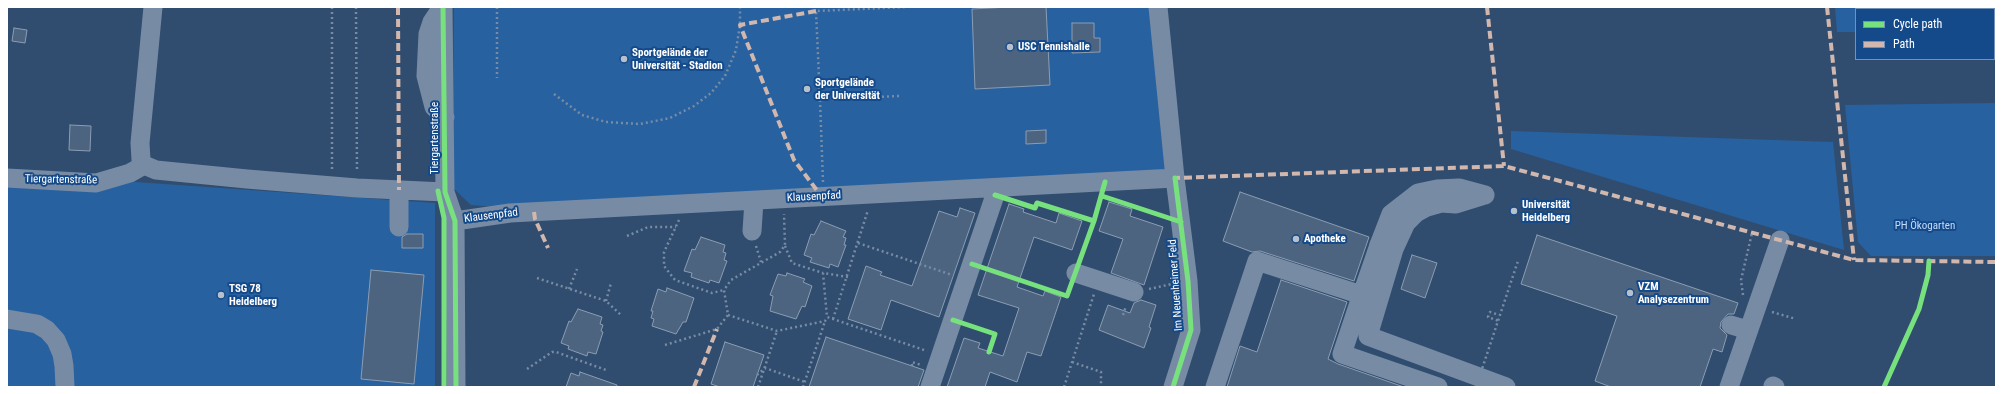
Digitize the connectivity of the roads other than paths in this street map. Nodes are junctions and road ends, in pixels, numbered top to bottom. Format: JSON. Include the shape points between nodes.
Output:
{"nodes":[{"id":1,"x":153,"y":7,"type":"edge"},
{"id":2,"x":443,"y":7,"type":"edge"},
{"id":3,"x":1159,"y":8,"type":"edge"},
{"id":4,"x":144,"y":165,"type":"junction"},
{"id":5,"x":7,"y":178,"type":"edge"},
{"id":6,"x":1175,"y":178,"type":"junction"},
{"id":7,"x":995,"y":188,"type":"junction"},
{"id":8,"x":399,"y":190,"type":"junction"},
{"id":9,"x":445,"y":192,"type":"junction"},
{"id":10,"x":754,"y":201,"type":"junction"},
{"id":11,"x":454,"y":221,"type":"junction"},
{"id":12,"x":400,"y":227,"type":"dead end"},
{"id":13,"x":752,"y":231,"type":"dead end"},
{"id":14,"x":1780,"y":240,"type":"dead end"},
{"id":15,"x":1076,"y":273,"type":"dead end"},
{"id":16,"x":1130,"y":298,"type":"road end"},
{"id":17,"x":1368,"y":300,"type":"junction"},
{"id":18,"x":7,"y":319,"type":"edge"},
{"id":19,"x":65,"y":387,"type":"edge"},
{"id":20,"x":456,"y":387,"type":"edge"},
{"id":21,"x":930,"y":387,"type":"edge"},
{"id":22,"x":1173,"y":387,"type":"edge"},
{"id":23,"x":1215,"y":387,"type":"edge"},
{"id":24,"x":1438,"y":387,"type":"edge"},
{"id":25,"x":1506,"y":387,"type":"edge"},
{"id":26,"x":1729,"y":387,"type":"edge"}],
"edges":[{"from":1,"to":4,"type":"street","via":[[140,143]]},
{"from":2,"to":9,"type":"street","name":"Tiergartenstraße"},
{"from":3,"to":6,"type":"street","name":"Im Neuenheimer Feld"},
{"from":4,"to":5,"type":"street","name":"Tiergartenstraße","via":[[130,173],[96,183]]},
{"from":4,"to":8,"type":"street","via":[[156,170],[180,173]]},
{"from":6,"to":7,"type":"street","name":"Klausenpfad"},
{"from":6,"to":22,"type":"street","name":"Im Neuenheimer Feld","via":[[1188,281],[1191,330]]},
{"from":7,"to":10,"type":"street","name":"Klausenpfad"},
{"from":7,"to":21,"type":"street","via":[[995,195],[966,280],[934,361]]},
{"from":8,"to":9,"type":"street"},
{"from":8,"to":12,"type":"street"},
{"from":9,"to":11,"type":"street","name":"Tiergartenstraße"},
{"from":10,"to":11,"type":"street","name":"Klausenpfad","via":[[510,213]]},
{"from":10,"to":13,"type":"street"},
{"from":11,"to":20,"type":"street","name":"Tiergartenstraße"},
{"from":14,"to":26,"type":"street","via":[[1756,308],[1739,328],[1730,364]]},
{"from":15,"to":16,"type":"street"},
{"from":17,"to":17,"type":"street","bridge":true,"via":[[1379,245],[1391,214],[1418,193],[1437,189],[1459,188],[1485,195],[1456,204],[1441,203],[1416,213],[1406,223]]},
{"from":17,"to":23,"type":"street","via":[[1257,261]]},
{"from":17,"to":24,"type":"street","via":[[1342,354]]},
{"from":17,"to":25,"type":"street","via":[[1368,336]]},
{"from":18,"to":19,"type":"street","via":[[37,324],[56,340],[62,354]]}]}
